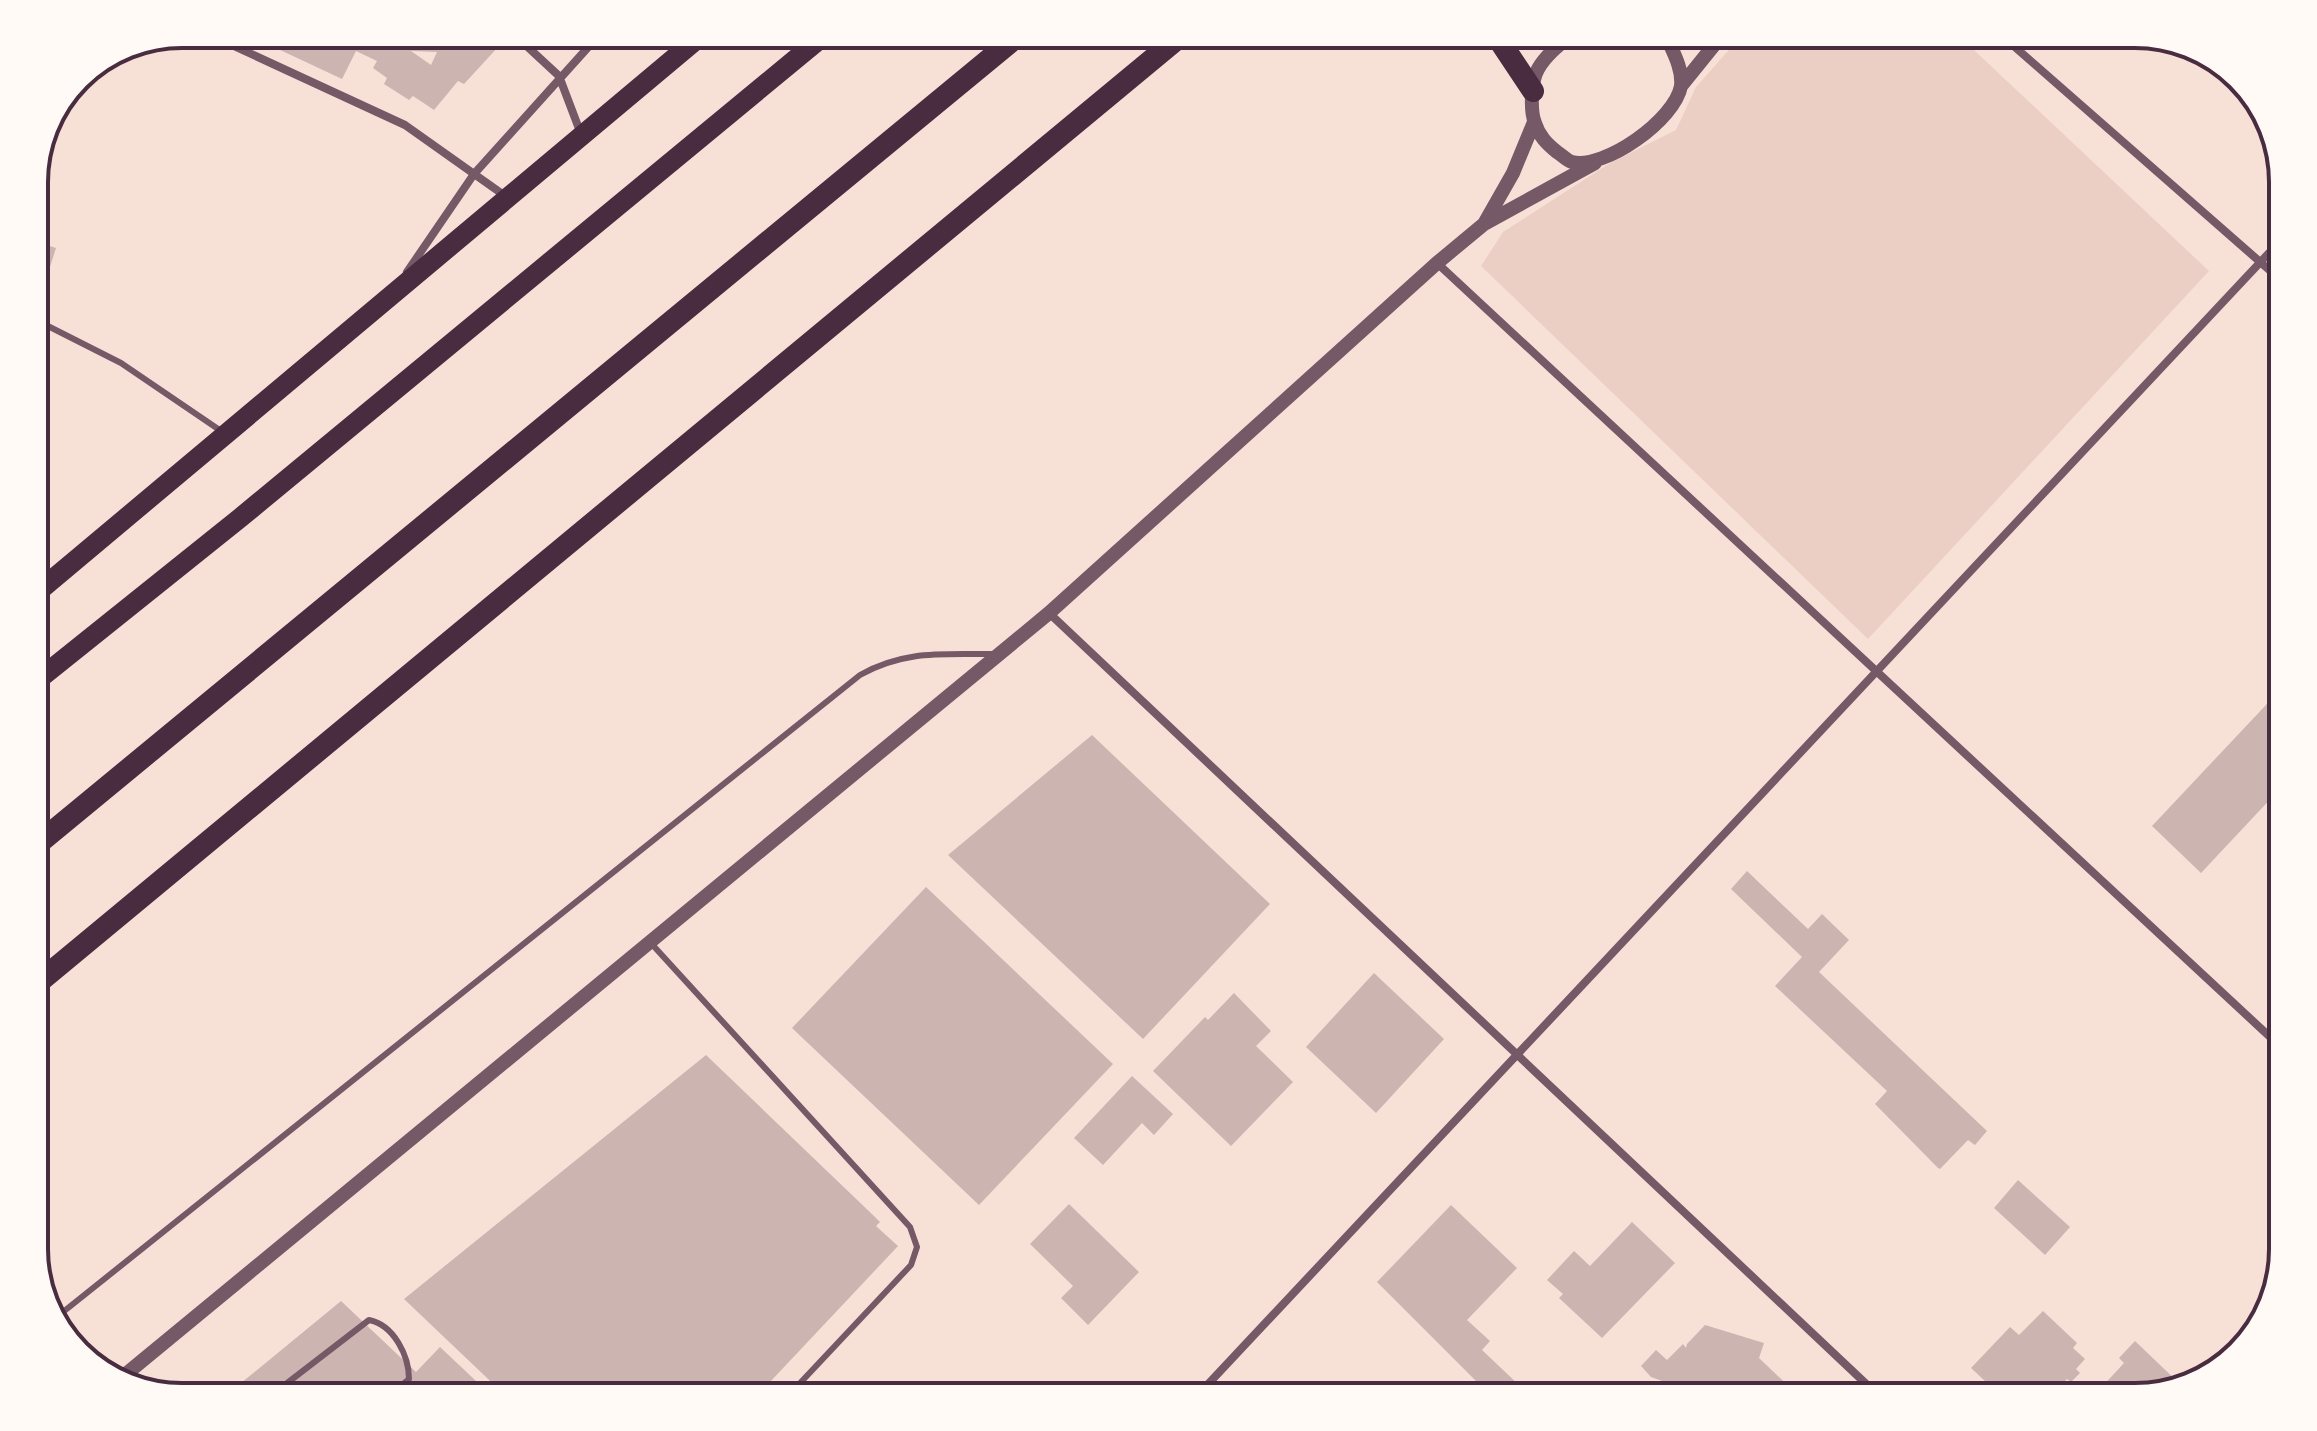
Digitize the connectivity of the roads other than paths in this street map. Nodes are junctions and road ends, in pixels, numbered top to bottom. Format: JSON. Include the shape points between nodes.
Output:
{"nodes":[{"id":1,"x":238,"y":48,"type":"edge"},
{"id":2,"x":529,"y":48,"type":"edge"},
{"id":3,"x":586,"y":48,"type":"edge"},
{"id":4,"x":687,"y":48,"type":"edge"},
{"id":5,"x":809,"y":48,"type":"edge"},
{"id":6,"x":1003,"y":48,"type":"edge"},
{"id":7,"x":1166,"y":48,"type":"edge"},
{"id":8,"x":1168,"y":48,"type":"edge"},
{"id":9,"x":1504,"y":48,"type":"edge"},
{"id":10,"x":1556,"y":48,"type":"edge"},
{"id":11,"x":1672,"y":48,"type":"edge"},
{"id":12,"x":1712,"y":48,"type":"edge"},
{"id":13,"x":2016,"y":48,"type":"edge"},
{"id":14,"x":1164,"y":50,"type":"junction"},
{"id":15,"x":559,"y":76,"type":"junction"},
{"id":16,"x":1681,"y":86,"type":"junction"},
{"id":17,"x":1533,"y":91,"type":"junction"},
{"id":18,"x":1534,"y":122,"type":"junction"},
{"id":19,"x":582,"y":137,"type":"junction"},
{"id":20,"x":1595,"y":163,"type":"junction"},
{"id":21,"x":474,"y":174,"type":"junction"},
{"id":22,"x":509,"y":199,"type":"junction"},
{"id":23,"x":1484,"y":224,"type":"junction"},
{"id":24,"x":2269,"y":253,"type":"edge"},
{"id":25,"x":2261,"y":261,"type":"junction"},
{"id":26,"x":1437,"y":263,"type":"junction"},
{"id":27,"x":2269,"y":269,"type":"edge"},
{"id":28,"x":388,"y":300,"type":"junction"},
{"id":29,"x":48,"y":326,"type":"edge"},
{"id":30,"x":227,"y":435,"type":"junction"},
{"id":31,"x":48,"y":583,"type":"edge"},
{"id":32,"x":1049,"y":613,"type":"junction"},
{"id":33,"x":999,"y":654,"type":"junction"},
{"id":34,"x":1878,"y":671,"type":"junction"},
{"id":35,"x":48,"y":672,"type":"edge"},
{"id":36,"x":48,"y":835,"type":"edge"},
{"id":37,"x":649,"y":941,"type":"junction"},
{"id":38,"x":48,"y":974,"type":"edge"},
{"id":39,"x":2269,"y":1036,"type":"edge"},
{"id":40,"x":1517,"y":1055,"type":"junction"},
{"id":41,"x":63,"y":1312,"type":"edge"},
{"id":42,"x":128,"y":1372,"type":"edge"},
{"id":43,"x":287,"y":1383,"type":"edge"},
{"id":44,"x":404,"y":1383,"type":"edge"},
{"id":45,"x":800,"y":1383,"type":"edge"},
{"id":46,"x":1209,"y":1383,"type":"edge"},
{"id":47,"x":1865,"y":1383,"type":"edge"}],
"edges":[{"from":1,"to":21,"type":"street","via":[[405,125]]},
{"from":2,"to":15,"type":"street"},
{"from":3,"to":15,"type":"street"},
{"from":4,"to":19,"type":"main road"},
{"from":5,"to":35,"type":"main road"},
{"from":6,"to":36,"type":"highway"},
{"from":7,"to":14,"type":"highway"},
{"from":8,"to":14,"type":"highway"},
{"from":9,"to":17,"type":"highway"},
{"from":10,"to":17,"type":"street","via":[[1537,71]]},
{"from":11,"to":16,"type":"street"},
{"from":12,"to":16,"type":"street"},
{"from":13,"to":25,"type":"street"},
{"from":14,"to":38,"type":"highway"},
{"from":15,"to":19,"type":"street"},
{"from":15,"to":21,"type":"street"},
{"from":16,"to":20,"type":"street","via":[[1646,134]]},
{"from":17,"to":18,"type":"street"},
{"from":18,"to":20,"type":"street","via":[[1545,142],[1570,162]]},
{"from":18,"to":23,"type":"street"},
{"from":19,"to":22,"type":"main road"},
{"from":20,"to":23,"type":"street"},
{"from":21,"to":22,"type":"street"},
{"from":21,"to":28,"type":"street"},
{"from":22,"to":28,"type":"main road"},
{"from":23,"to":26,"type":"street"},
{"from":24,"to":25,"type":"street"},
{"from":25,"to":27,"type":"street"},
{"from":25,"to":34,"type":"street"},
{"from":26,"to":32,"type":"street"},
{"from":26,"to":34,"type":"street"},
{"from":28,"to":30,"type":"main road"},
{"from":29,"to":30,"type":"lane","via":[[121,363]]},
{"from":30,"to":31,"type":"main road"},
{"from":32,"to":33,"type":"street"},
{"from":32,"to":40,"type":"street"},
{"from":33,"to":37,"type":"street"},
{"from":33,"to":41,"type":"lane","via":[[905,656],[860,675]]},
{"from":34,"to":39,"type":"street"},
{"from":34,"to":40,"type":"street"},
{"from":37,"to":42,"type":"street"},
{"from":37,"to":45,"type":"lane","via":[[910,1227],[917,1247],[911,1265]]},
{"from":40,"to":46,"type":"street"},
{"from":40,"to":47,"type":"street"},
{"from":43,"to":44,"type":"lane","via":[[369,1320],[393,1336],[409,1361]]}]}
